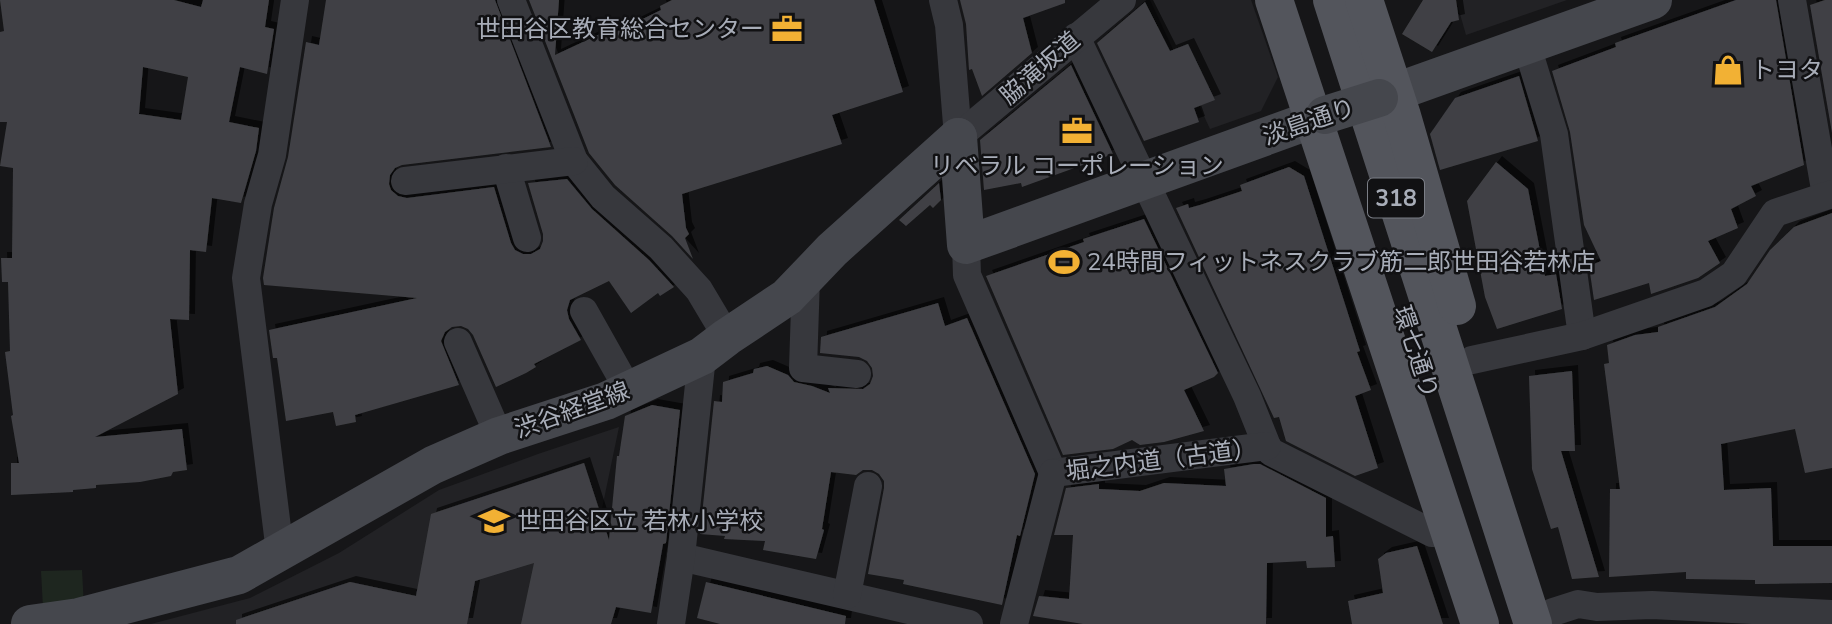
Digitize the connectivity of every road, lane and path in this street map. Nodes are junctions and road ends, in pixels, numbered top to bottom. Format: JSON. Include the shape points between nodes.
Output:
{"nodes":[{"id":1,"x":296,"y":0,"type":"edge"},
{"id":2,"x":510,"y":0,"type":"edge"},
{"id":3,"x":943,"y":0,"type":"edge"},
{"id":4,"x":1122,"y":0,"type":"edge"},
{"id":5,"x":1274,"y":0,"type":"edge"},
{"id":6,"x":1302,"y":0,"type":"edge"},
{"id":7,"x":1332,"y":0,"type":"edge"},
{"id":8,"x":1364,"y":0,"type":"edge"},
{"id":9,"x":1653,"y":0,"type":"edge"},
{"id":10,"x":1792,"y":0,"type":"edge"},
{"id":11,"x":1076,"y":37,"type":"junction"},
{"id":12,"x":1527,"y":47,"type":"junction"},
{"id":13,"x":1387,"y":95,"type":"junction"},
{"id":14,"x":1319,"y":117,"type":"junction"},
{"id":15,"x":958,"y":137,"type":"junction"},
{"id":16,"x":574,"y":161,"type":"junction"},
{"id":17,"x":506,"y":168,"type":"junction"},
{"id":18,"x":405,"y":181,"type":"dead end"},
{"id":19,"x":1146,"y":182,"type":"junction"},
{"id":20,"x":1829,"y":194,"type":"edge"},
{"id":21,"x":527,"y":238,"type":"dead end"},
{"id":22,"x":966,"y":245,"type":"junction"},
{"id":23,"x":806,"y":278,"type":"junction"},
{"id":24,"x":584,"y":311,"type":"dead end"},
{"id":25,"x":1582,"y":336,"type":"junction"},
{"id":26,"x":458,"y":342,"type":"dead end"},
{"id":27,"x":715,"y":346,"type":"junction"},
{"id":28,"x":1472,"y":360,"type":"junction"},
{"id":29,"x":857,"y":374,"type":"dead end"},
{"id":30,"x":629,"y":391,"type":"junction"},
{"id":31,"x":499,"y":436,"type":"junction"},
{"id":32,"x":1267,"y":446,"type":"junction"},
{"id":33,"x":1054,"y":473,"type":"junction"},
{"id":34,"x":869,"y":486,"type":"dead end"},
{"id":35,"x":1449,"y":528,"type":"junction"},
{"id":36,"x":280,"y":552,"type":"junction"},
{"id":37,"x":681,"y":557,"type":"junction"},
{"id":38,"x":847,"y":595,"type":"junction"},
{"id":39,"x":1832,"y":614,"type":"edge"},
{"id":40,"x":1548,"y":620,"type":"edge"},
{"id":41,"x":30,"y":624,"type":"edge"},
{"id":42,"x":671,"y":624,"type":"edge"},
{"id":43,"x":969,"y":624,"type":"edge"},
{"id":44,"x":1014,"y":624,"type":"edge"},
{"id":45,"x":1480,"y":624,"type":"edge"},
{"id":46,"x":1503,"y":624,"type":"edge"}],
"edges":[{"from":1,"to":36,"type":"street","via":[[272,155],[258,204],[246,278]]},
{"from":2,"to":16,"type":"street"},
{"from":3,"to":15,"type":"street"},
{"from":4,"to":11,"type":"street","name":"脇滝坂道"},
{"from":5,"to":14,"type":"main road"},
{"from":6,"to":46,"type":"main road","name":"環七通り","number":"318"},
{"from":7,"to":40,"type":"main road","name":"環七通り","number":"318"},
{"from":8,"to":13,"type":"main road"},
{"from":9,"to":12,"type":"main road","name":"淡島通り"},
{"from":10,"to":20,"type":"street"},
{"from":11,"to":15,"type":"street","name":"脇滝坂道"},
{"from":11,"to":19,"type":"street"},
{"from":12,"to":13,"type":"main road","name":"淡島通り"},
{"from":12,"to":25,"type":"street","via":[[1554,134]]},
{"from":13,"to":14,"type":"main road","name":"淡島通り","bridge":true},
{"from":13,"to":28,"type":"main road"},
{"from":14,"to":19,"type":"main road","name":"淡島通り"},
{"from":14,"to":35,"type":"main road"},
{"from":15,"to":22,"type":"main road"},
{"from":15,"to":23,"type":"main road","name":"渋谷経堂線"},
{"from":16,"to":17,"type":"street"},
{"from":16,"to":27,"type":"street","via":[[603,197],[661,248],[699,290]]},
{"from":17,"to":18,"type":"street"},
{"from":17,"to":21,"type":"street"},
{"from":19,"to":22,"type":"main road","name":"淡島通り"},
{"from":19,"to":32,"type":"street"},
{"from":20,"to":25,"type":"street","via":[[1775,214],[1734,274],[1706,293]]},
{"from":22,"to":33,"type":"street","name":"堀之内道（古道）","via":[[967,275]]},
{"from":23,"to":27,"type":"main road","name":"渋谷経堂線","via":[[787,297]]},
{"from":23,"to":29,"type":"street","via":[[803,368]]},
{"from":24,"to":30,"type":"street"},
{"from":25,"to":28,"type":"street"},
{"from":26,"to":31,"type":"street"},
{"from":27,"to":30,"type":"main road","name":"渋谷経堂線"},
{"from":27,"to":37,"type":"street"},
{"from":28,"to":40,"type":"main road"},
{"from":30,"to":31,"type":"main road","name":"渋谷経堂線"},
{"from":31,"to":36,"type":"main road","name":"渋谷経堂線","via":[[433,465]]},
{"from":32,"to":33,"type":"street","name":"堀之内道（古道）"},
{"from":32,"to":35,"type":"street","name":"堀之内道（古道）","via":[[1432,533]]},
{"from":33,"to":44,"type":"street"},
{"from":34,"to":38,"type":"street"},
{"from":35,"to":45,"type":"main road"},
{"from":36,"to":41,"type":"main road","name":"渋谷経堂線","via":[[239,575],[79,617]]},
{"from":37,"to":38,"type":"street"},
{"from":37,"to":42,"type":"street"},
{"from":38,"to":43,"type":"street"},
{"from":39,"to":40,"type":"street","via":[[1578,604]]}]}
